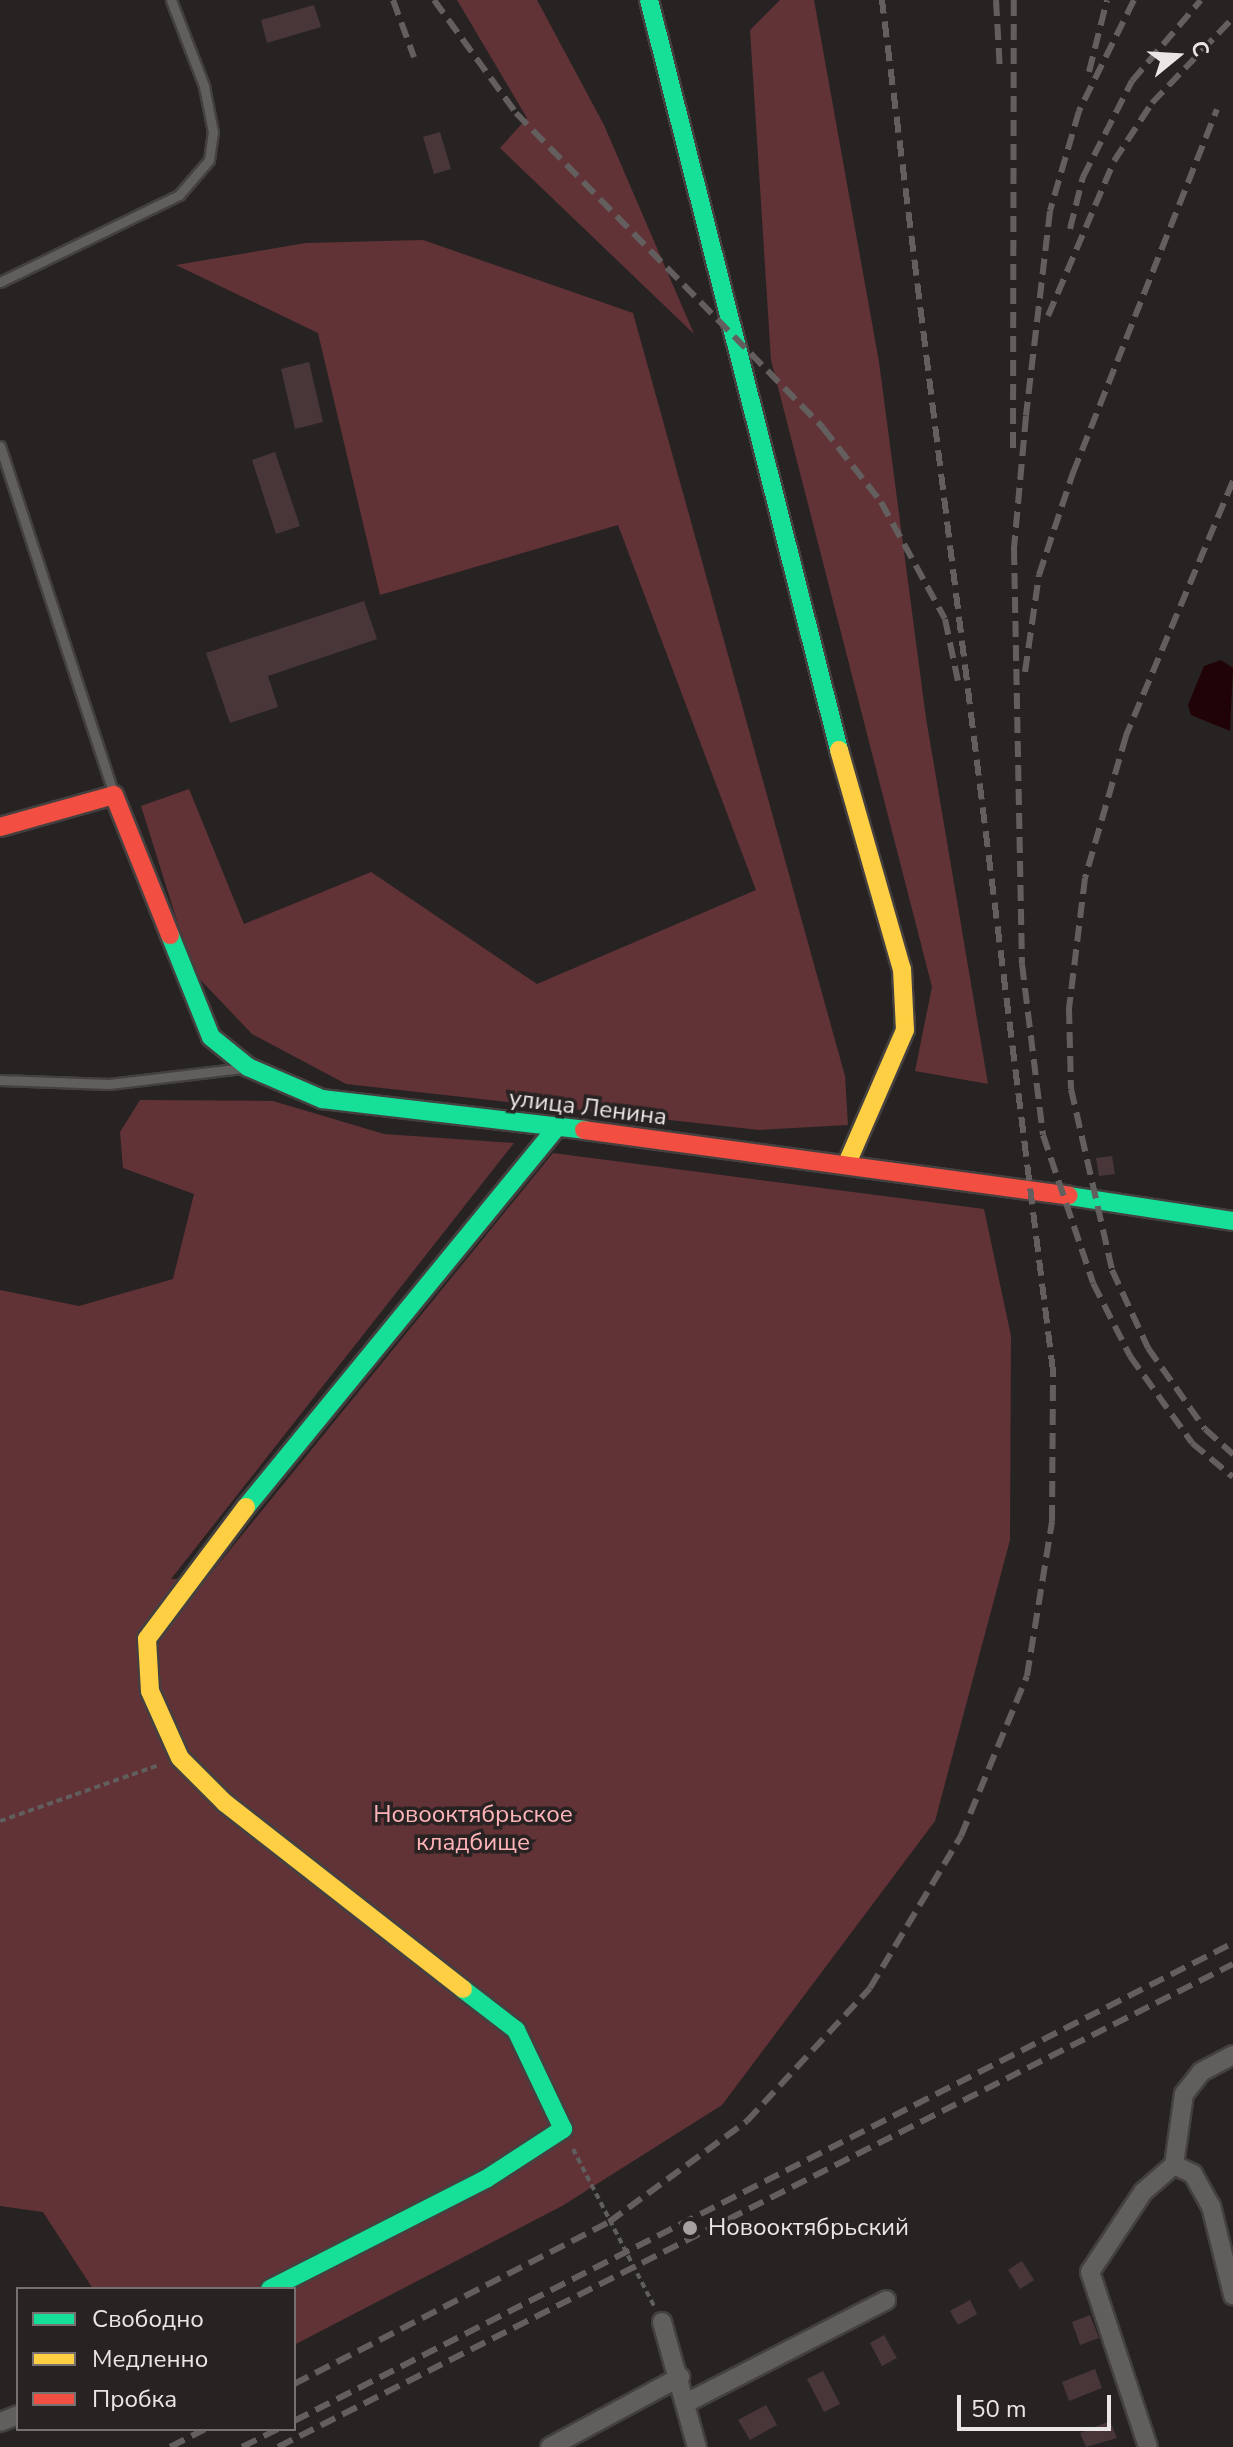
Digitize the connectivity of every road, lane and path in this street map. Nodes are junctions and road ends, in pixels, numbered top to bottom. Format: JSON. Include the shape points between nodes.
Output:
{"nodes":[{"id":1,"x":171,"y":0,"type":"edge"},
{"id":2,"x":649,"y":0,"type":"edge"},
{"id":3,"x":0,"y":282,"type":"edge"},
{"id":4,"x":0,"y":446,"type":"edge"},
{"id":5,"x":114,"y":795,"type":"junction"},
{"id":6,"x":0,"y":827,"type":"edge"},
{"id":7,"x":248,"y":1067,"type":"junction"},
{"id":8,"x":0,"y":1080,"type":"edge"},
{"id":9,"x":555,"y":1129,"type":"junction"},
{"id":10,"x":848,"y":1161,"type":"junction"},
{"id":11,"x":1233,"y":1221,"type":"edge"},
{"id":12,"x":180,"y":1758,"type":"junction"},
{"id":13,"x":0,"y":1821,"type":"edge"},
{"id":14,"x":1233,"y":2055,"type":"edge"},
{"id":15,"x":563,"y":2129,"type":"junction"},
{"id":16,"x":1174,"y":2165,"type":"junction"},
{"id":17,"x":274,"y":2287,"type":"edge"},
{"id":18,"x":1233,"y":2295,"type":"edge"},
{"id":19,"x":886,"y":2300,"type":"dead end"},
{"id":20,"x":662,"y":2322,"type":"joint"},
{"id":21,"x":680,"y":2377,"type":"junction"},
{"id":22,"x":686,"y":2403,"type":"junction"},
{"id":23,"x":550,"y":2447,"type":"edge"},
{"id":24,"x":697,"y":2447,"type":"edge"},
{"id":25,"x":1148,"y":2447,"type":"edge"}],
"edges":[{"from":1,"to":3,"type":"lane","via":[[204,86],[213,132],[209,160],[179,195]]},
{"from":2,"to":10,"type":"street","via":[[832,727],[902,969],[901,1043]]},
{"from":4,"to":5,"type":"lane"},
{"from":5,"to":6,"type":"street"},
{"from":5,"to":7,"type":"street","name":"улица Ленина","via":[[211,1037]]},
{"from":7,"to":8,"type":"lane","via":[[109,1084]]},
{"from":7,"to":9,"type":"street","name":"улица Ленина","via":[[322,1099]]},
{"from":9,"to":10,"type":"street","name":"улица Ленина"},
{"from":9,"to":12,"type":"street","via":[[192,1573],[147,1639],[150,1691]]},
{"from":10,"to":11,"type":"street","name":"улица Ленина"},
{"from":12,"to":13,"type":"path"},
{"from":12,"to":15,"type":"street","via":[[225,1803],[516,2030]]},
{"from":14,"to":16,"type":"street","via":[[1201,2072],[1184,2094]]},
{"from":15,"to":17,"type":"street","via":[[486,2179]]},
{"from":15,"to":20,"type":"path"},
{"from":16,"to":18,"type":"street","via":[[1193,2174],[1211,2206]]},
{"from":16,"to":25,"type":"street","via":[[1143,2192],[1090,2272]]},
{"from":19,"to":22,"type":"street"},
{"from":20,"to":21,"type":"street"},
{"from":21,"to":22,"type":"street"},
{"from":21,"to":23,"type":"street"},
{"from":22,"to":24,"type":"street"}]}
